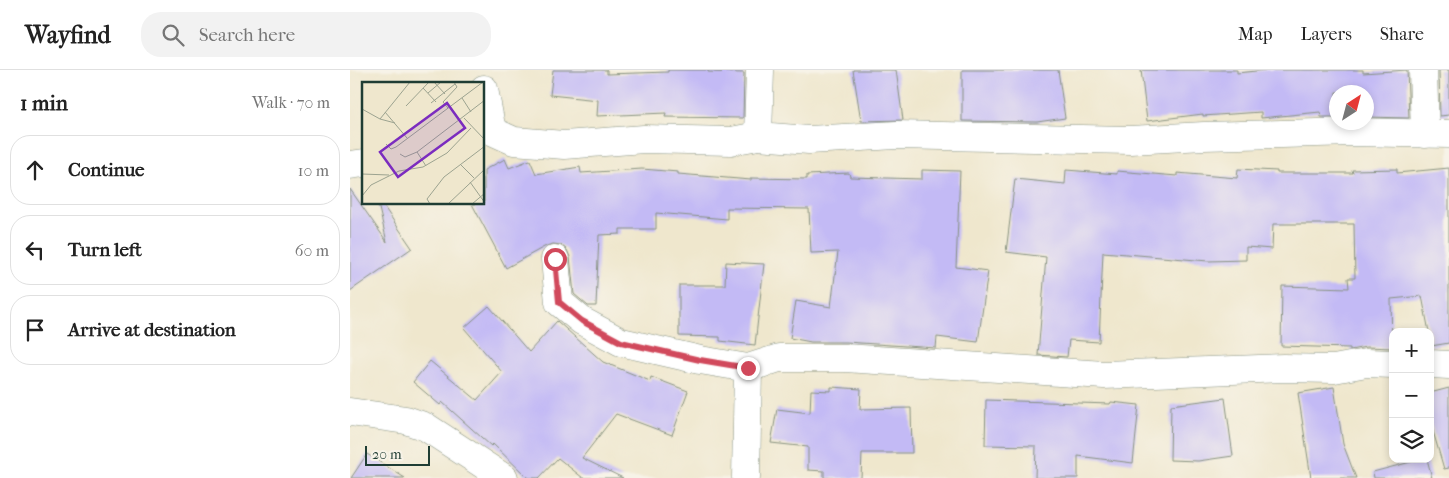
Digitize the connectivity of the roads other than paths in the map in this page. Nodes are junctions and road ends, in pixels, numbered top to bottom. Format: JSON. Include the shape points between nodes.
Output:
{"nodes":[{"id":1,"x":760,"y":70,"type":"edge"},
{"id":2,"x":1422,"y":70,"type":"edge"},
{"id":3,"x":485,"y":95,"type":"edge"},
{"id":4,"x":1437,"y":134,"type":"edge"},
{"id":5,"x":758,"y":136,"type":"junction"},
{"id":6,"x":514,"y":141,"type":"junction"},
{"id":7,"x":485,"y":146,"type":"edge"},
{"id":8,"x":555,"y":259,"type":"dead end"},
{"id":9,"x":1389,"y":364,"type":"edge"},
{"id":10,"x":1434,"y":364,"type":"edge"},
{"id":11,"x":1449,"y":364,"type":"edge"},
{"id":12,"x":748,"y":368,"type":"junction"},
{"id":13,"x":350,"y":412,"type":"edge"},
{"id":14,"x":504,"y":478,"type":"edge"},
{"id":15,"x":746,"y":478,"type":"edge"}],
"edges":[{"from":1,"to":5,"type":"street"},
{"from":2,"to":4,"type":"street"},
{"from":3,"to":6,"type":"street","via":[[492,131]]},
{"from":4,"to":5,"type":"street","via":[[1353,132],[1130,140],[896,135],[809,140]]},
{"from":5,"to":6,"type":"street","via":[[731,140],[644,139],[564,145]]},
{"from":6,"to":7,"type":"street"},
{"from":8,"to":12,"type":"street","via":[[559,302],[582,321],[621,342]]},
{"from":9,"to":12,"type":"street","via":[[1366,363],[1334,369],[1104,375],[844,358],[779,358]]},
{"from":10,"to":11,"type":"street"},
{"from":12,"to":15,"type":"street"},
{"from":13,"to":14,"type":"street","via":[[406,420],[426,427]]}]}
